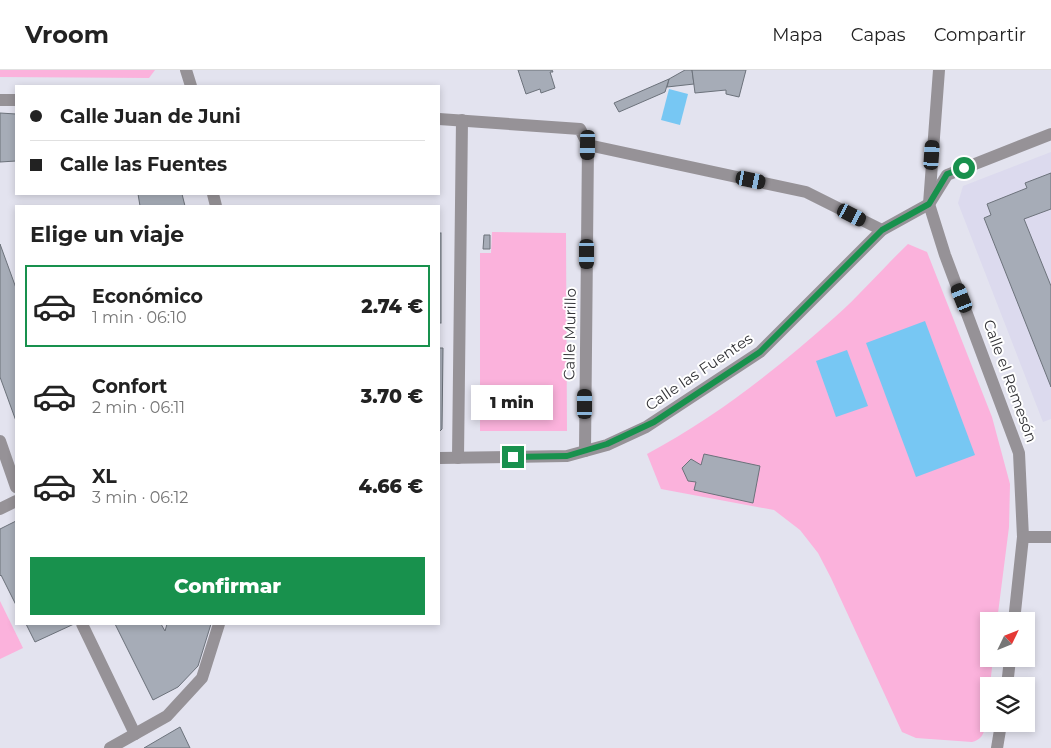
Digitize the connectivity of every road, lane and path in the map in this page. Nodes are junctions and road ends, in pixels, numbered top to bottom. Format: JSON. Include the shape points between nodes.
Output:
{"nodes":[{"id":1,"x":186,"y":70,"type":"edge"},
{"id":2,"x":939,"y":70,"type":"edge"},
{"id":3,"x":191,"y":85,"type":"edge"},
{"id":4,"x":0,"y":100,"type":"edge"},
{"id":5,"x":15,"y":100,"type":"edge"},
{"id":6,"x":440,"y":119,"type":"edge"},
{"id":7,"x":462,"y":120,"type":"junction"},
{"id":8,"x":1051,"y":134,"type":"edge"},
{"id":9,"x":588,"y":145,"type":"junction"},
{"id":10,"x":929,"y":204,"type":"junction"},
{"id":11,"x":882,"y":230,"type":"junction"},
{"id":12,"x":0,"y":441,"type":"edge"},
{"id":13,"x":585,"y":451,"type":"junction"},
{"id":14,"x":440,"y":458,"type":"edge"},
{"id":15,"x":458,"y":458,"type":"junction"},
{"id":16,"x":15,"y":484,"type":"edge"},
{"id":17,"x":15,"y":502,"type":"edge"},
{"id":18,"x":0,"y":509,"type":"edge"},
{"id":19,"x":1051,"y":537,"type":"edge"},
{"id":20,"x":1022,"y":538,"type":"junction"},
{"id":21,"x":1015,"y":612,"type":"edge"},
{"id":22,"x":82,"y":625,"type":"edge"},
{"id":23,"x":219,"y":625,"type":"edge"},
{"id":24,"x":1000,"y":732,"type":"edge"},
{"id":25,"x":135,"y":734,"type":"junction"},
{"id":26,"x":110,"y":748,"type":"edge"},
{"id":27,"x":997,"y":748,"type":"edge"}],
"edges":[{"from":1,"to":3,"type":"street"},
{"from":2,"to":10,"type":"street","name":"Calle el Remesón"},
{"from":4,"to":5,"type":"street"},
{"from":6,"to":7,"type":"street"},
{"from":7,"to":9,"type":"street","name":"Calle Murillo","via":[[580,129]]},
{"from":7,"to":15,"type":"street"},
{"from":8,"to":10,"type":"street","via":[[947,174]]},
{"from":9,"to":11,"type":"street","via":[[806,192]]},
{"from":9,"to":13,"type":"street","name":"Calle Murillo"},
{"from":10,"to":11,"type":"street","name":"Calle las Fuentes"},
{"from":10,"to":20,"type":"street","name":"Calle el Remesón","via":[[944,255],[1020,453]]},
{"from":11,"to":13,"type":"street","name":"Calle las Fuentes","via":[[760,352],[646,427]]},
{"from":12,"to":16,"type":"street"},
{"from":13,"to":15,"type":"street","name":"Calle las Fuentes","via":[[567,456]]},
{"from":14,"to":15,"type":"street","name":"Calle las Fuentes"},
{"from":17,"to":18,"type":"street"},
{"from":19,"to":20,"type":"street"},
{"from":20,"to":21,"type":"street","name":"Calle el Remesón"},
{"from":22,"to":25,"type":"street"},
{"from":23,"to":25,"type":"street","via":[[202,678],[167,716]]},
{"from":24,"to":27,"type":"street"},
{"from":25,"to":26,"type":"street"}]}
